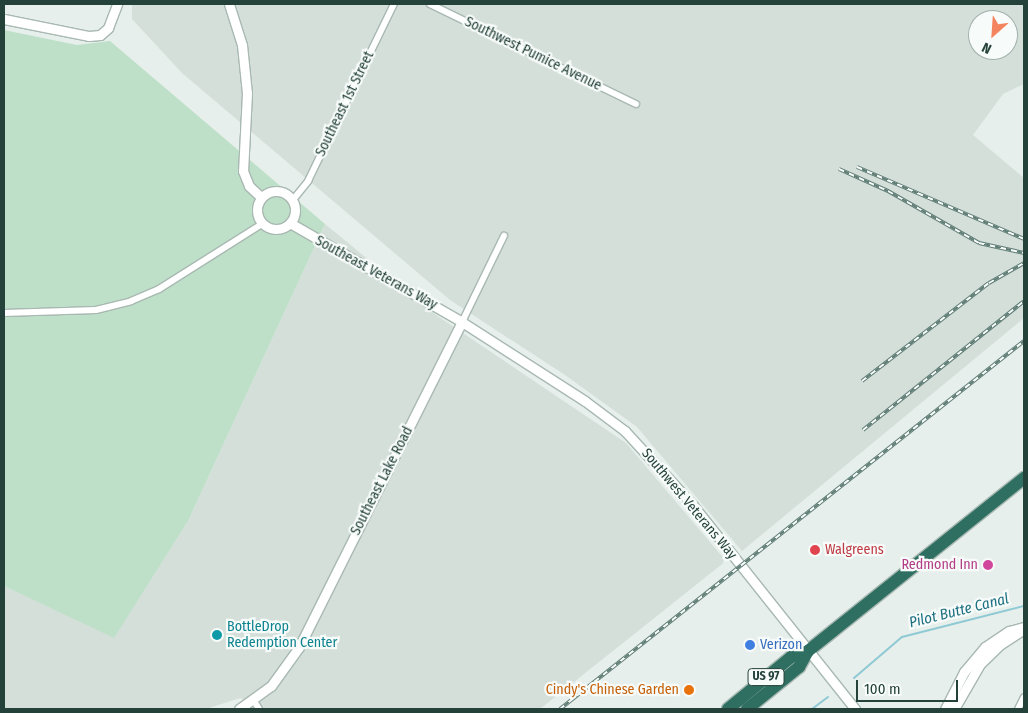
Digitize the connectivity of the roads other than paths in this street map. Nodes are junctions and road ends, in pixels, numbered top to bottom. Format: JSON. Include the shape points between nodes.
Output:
{"nodes":[{"id":1,"x":117,"y":4,"type":"edge"},
{"id":2,"x":228,"y":4,"type":"edge"},
{"id":3,"x":394,"y":4,"type":"edge"},
{"id":4,"x":430,"y":4,"type":"edge"},
{"id":5,"x":4,"y":19,"type":"edge"},
{"id":6,"x":636,"y":104,"type":"dead end"},
{"id":7,"x":261,"y":197,"type":"junction"},
{"id":8,"x":292,"y":201,"type":"junction"},
{"id":9,"x":290,"y":223,"type":"junction"},
{"id":10,"x":262,"y":224,"type":"junction"},
{"id":11,"x":504,"y":236,"type":"dead end"},
{"id":12,"x":4,"y":313,"type":"edge"},
{"id":13,"x":462,"y":322,"type":"junction"},
{"id":14,"x":1024,"y":478,"type":"edge"},
{"id":15,"x":1024,"y":628,"type":"edge"},
{"id":16,"x":808,"y":651,"type":"junction"},
{"id":17,"x":1024,"y":698,"type":"edge"},
{"id":18,"x":256,"y":705,"type":"edge"},
{"id":19,"x":239,"y":709,"type":"edge"},
{"id":20,"x":728,"y":709,"type":"edge"},
{"id":21,"x":747,"y":709,"type":"edge"},
{"id":22,"x":855,"y":709,"type":"edge"},
{"id":23,"x":945,"y":709,"type":"edge"},
{"id":24,"x":954,"y":709,"type":"edge"},
{"id":25,"x":1018,"y":709,"type":"edge"}],
"edges":[{"from":1,"to":5,"type":"main road","via":[[108,28],[100,35],[89,36]]},
{"from":2,"to":7,"type":"main road","via":[[242,45],[247,93],[243,171],[249,186]]},
{"from":3,"to":8,"type":"street","name":"Southeast 1st Street","via":[[308,181]]},
{"from":4,"to":6,"type":"street","name":"Southwest Pumice Avenue"},
{"from":7,"to":8,"type":"main road","via":[[278,191]]},
{"from":7,"to":10,"type":"main road","via":[[256,208]]},
{"from":8,"to":9,"type":"main road","via":[[295,212]]},
{"from":9,"to":10,"type":"main road","via":[[273,229]]},
{"from":9,"to":13,"type":"main road","name":"Southeast Veterans Way"},
{"from":10,"to":12,"type":"street","via":[[159,289],[130,301],[96,310]]},
{"from":11,"to":13,"type":"street","name":"Southeast Lake Road"},
{"from":13,"to":16,"type":"main road","name":"Southwest Veterans Way","via":[[585,401],[625,431],[692,504]]},
{"from":13,"to":18,"type":"main road","name":"Southeast Lake Road","via":[[298,646],[285,669]]},
{"from":14,"to":16,"type":"highway","number":"US 97"},
{"from":15,"to":23,"type":"main road","via":[[1009,631],[985,647],[964,672]]},
{"from":15,"to":24,"type":"main road","via":[[980,664]]},
{"from":16,"to":20,"type":"highway","number":"US 97","via":[[791,657]]},
{"from":16,"to":21,"type":"highway","number":"US 97","via":[[799,666]]},
{"from":16,"to":22,"type":"main road","name":"Southwest Veterans Way"},
{"from":17,"to":25,"type":"street"},
{"from":18,"to":19,"type":"main road","name":"Southeast Lake Road"}]}
